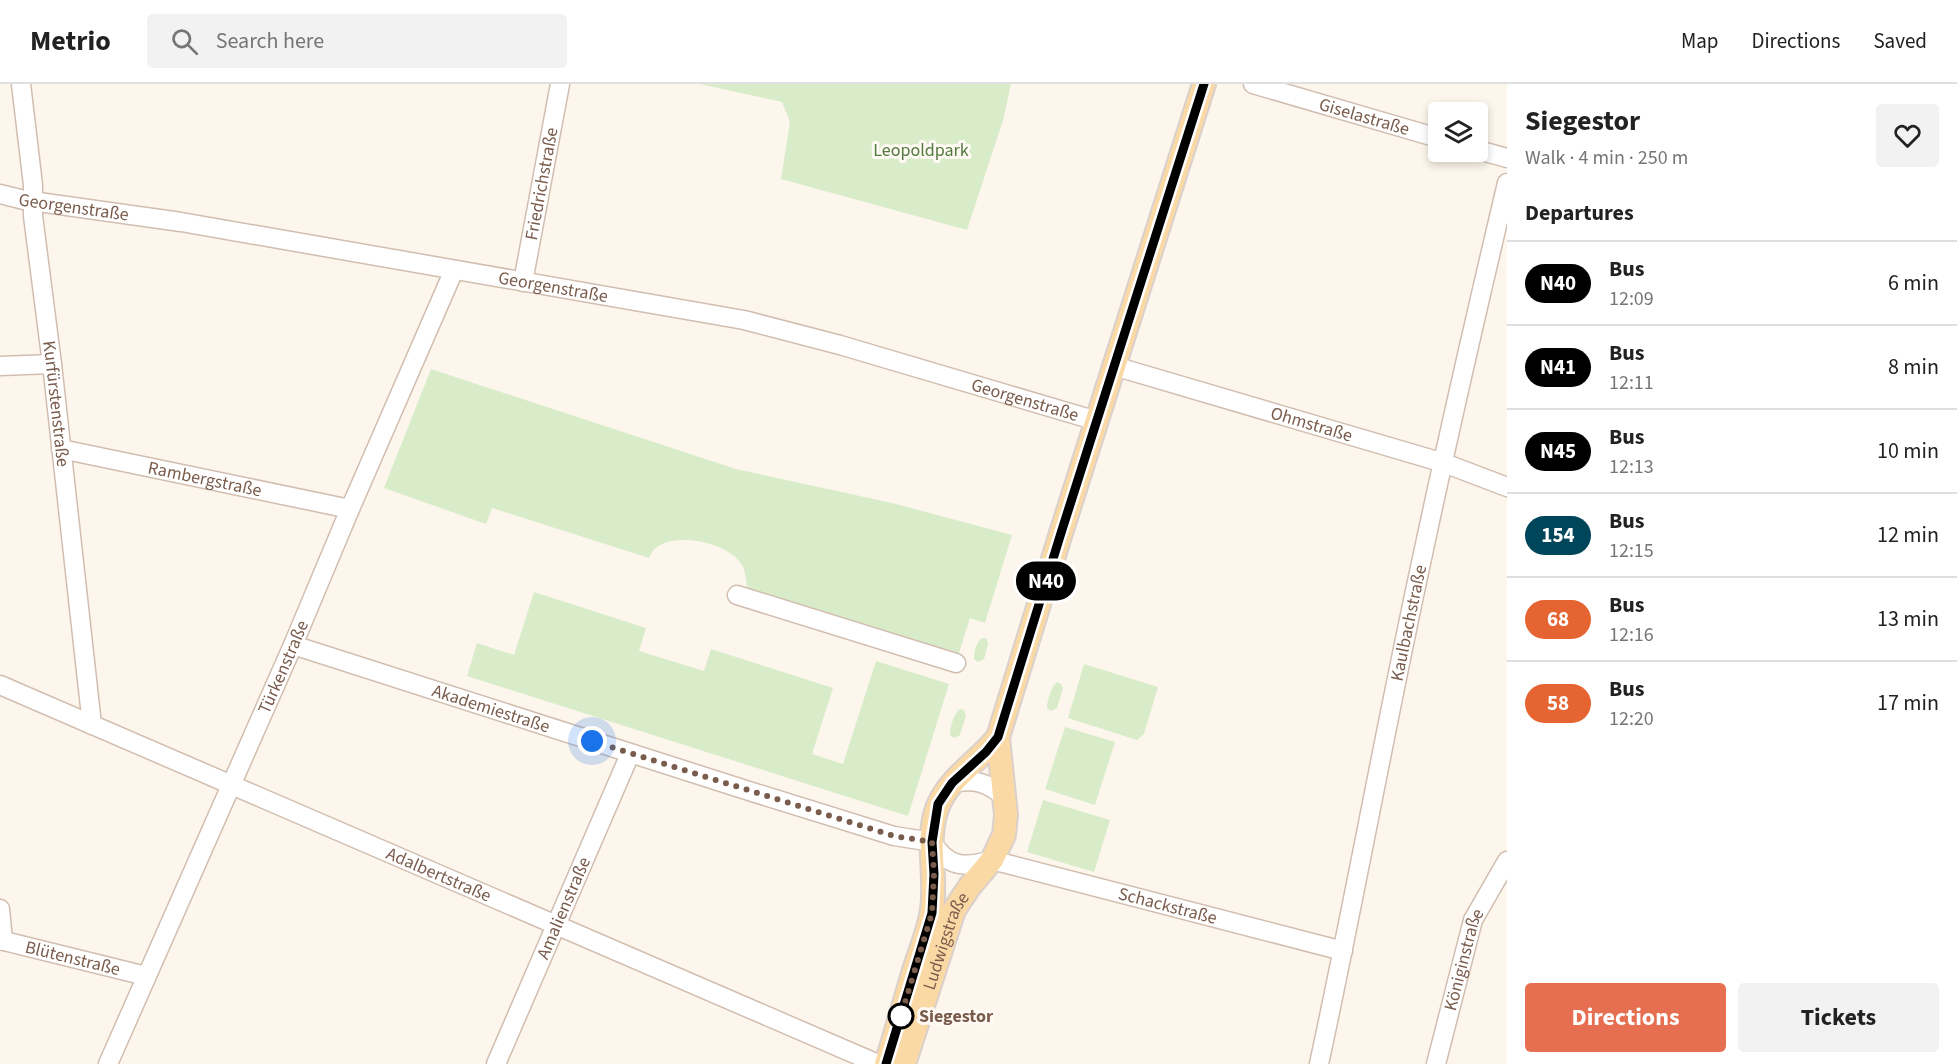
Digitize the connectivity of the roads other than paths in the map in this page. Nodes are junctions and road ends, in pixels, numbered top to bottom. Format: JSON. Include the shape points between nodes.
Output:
{"nodes":[{"id":1,"x":21,"y":84,"type":"edge"},
{"id":2,"x":560,"y":84,"type":"edge"},
{"id":3,"x":1204,"y":84,"type":"edge"},
{"id":4,"x":1253,"y":84,"type":"edge"},
{"id":5,"x":1428,"y":135,"type":"edge"},
{"id":6,"x":1488,"y":153,"type":"edge"},
{"id":7,"x":1507,"y":158,"type":"edge"},
{"id":8,"x":1507,"y":183,"type":"edge"},
{"id":9,"x":0,"y":194,"type":"edge"},
{"id":10,"x":33,"y":201,"type":"junction"},
{"id":11,"x":454,"y":270,"type":"junction"},
{"id":12,"x":523,"y":282,"type":"junction"},
{"id":13,"x":52,"y":364,"type":"junction"},
{"id":14,"x":0,"y":366,"type":"edge"},
{"id":15,"x":1114,"y":366,"type":"junction"},
{"id":16,"x":1097,"y":421,"type":"junction"},
{"id":17,"x":61,"y":449,"type":"junction"},
{"id":18,"x":1444,"y":463,"type":"junction"},
{"id":19,"x":1507,"y":487,"type":"edge"},
{"id":20,"x":350,"y":509,"type":"junction"},
{"id":21,"x":737,"y":596,"type":"dead end"},
{"id":22,"x":293,"y":645,"type":"junction"},
{"id":23,"x":956,"y":663,"type":"dead end"},
{"id":24,"x":0,"y":685,"type":"edge"},
{"id":25,"x":92,"y":725,"type":"junction"},
{"id":26,"x":998,"y":737,"type":"junction"},
{"id":27,"x":630,"y":754,"type":"junction"},
{"id":28,"x":952,"y":783,"type":"junction"},
{"id":29,"x":232,"y":785,"type":"junction"},
{"id":30,"x":1005,"y":798,"type":"junction"},
{"id":31,"x":932,"y":842,"type":"junction"},
{"id":32,"x":992,"y":860,"type":"junction"},
{"id":33,"x":1507,"y":861,"type":"edge"},
{"id":34,"x":0,"y":909,"type":"edge"},
{"id":35,"x":556,"y":923,"type":"junction"},
{"id":36,"x":2,"y":941,"type":"edge"},
{"id":37,"x":1343,"y":951,"type":"junction"},
{"id":38,"x":146,"y":976,"type":"junction"},
{"id":39,"x":108,"y":1064,"type":"edge"},
{"id":40,"x":496,"y":1064,"type":"edge"},
{"id":41,"x":878,"y":1064,"type":"edge"},
{"id":42,"x":886,"y":1064,"type":"edge"},
{"id":43,"x":904,"y":1064,"type":"edge"},
{"id":44,"x":1319,"y":1064,"type":"edge"},
{"id":45,"x":1436,"y":1064,"type":"edge"}],
"edges":[{"from":1,"to":10,"type":"street","name":"Kurfürstenstraße"},
{"from":2,"to":12,"type":"street","name":"Friedrichstraße"},
{"from":3,"to":15,"type":"main road"},
{"from":4,"to":5,"type":"street","name":"Giselastraße"},
{"from":6,"to":7,"type":"street"},
{"from":8,"to":18,"type":"street","name":"Kaulbachstraße"},
{"from":9,"to":10,"type":"street","name":"Georgenstraße"},
{"from":10,"to":11,"type":"street","name":"Georgenstraße","via":[[181,222]]},
{"from":10,"to":13,"type":"street","name":"Kurfürstenstraße"},
{"from":11,"to":12,"type":"street","name":"Georgenstraße"},
{"from":11,"to":20,"type":"street","name":"Türkenstraße"},
{"from":12,"to":16,"type":"street","name":"Georgenstraße","via":[[744,320]]},
{"from":13,"to":14,"type":"street"},
{"from":13,"to":17,"type":"street","name":"Kurfürstenstraße"},
{"from":15,"to":16,"type":"main road"},
{"from":15,"to":18,"type":"street","name":"Ohmstraße"},
{"from":16,"to":26,"type":"main road"},
{"from":17,"to":20,"type":"street","name":"Rambergstraße"},
{"from":17,"to":25,"type":"street","name":"Kurfürstenstraße"},
{"from":18,"to":19,"type":"street","name":"Ohmstraße"},
{"from":18,"to":37,"type":"street","name":"Kaulbachstraße"},
{"from":20,"to":22,"type":"street","name":"Türkenstraße"},
{"from":21,"to":23,"type":"street"},
{"from":22,"to":27,"type":"street","name":"Akademiestraße"},
{"from":22,"to":29,"type":"street","name":"Türkenstraße"},
{"from":24,"to":25,"type":"street","name":"Adalbertstraße"},
{"from":25,"to":29,"type":"street","name":"Adalbertstraße"},
{"from":26,"to":28,"type":"main road"},
{"from":26,"to":30,"type":"main road"},
{"from":27,"to":31,"type":"street","name":"Akademiestraße","via":[[894,836]]},
{"from":27,"to":35,"type":"street","name":"Amalienstraße"},
{"from":28,"to":30,"type":"street","via":[[984,783]]},
{"from":28,"to":31,"type":"main road","via":[[938,804]]},
{"from":29,"to":35,"type":"street","name":"Adalbertstraße"},
{"from":29,"to":38,"type":"street","name":"Türkenstraße"},
{"from":30,"to":32,"type":"main road","via":[[1004,835]]},
{"from":31,"to":32,"type":"street","via":[[938,852],[956,864],[976,865]]},
{"from":31,"to":42,"type":"main road","name":"Ludwigstraße","via":[[932,913]]},
{"from":32,"to":37,"type":"street","name":"Schackstraße"},
{"from":32,"to":43,"type":"main road","name":"Ludwigstraße","via":[[954,910]]},
{"from":33,"to":45,"type":"street","name":"Königinstraße","via":[[1473,920]]},
{"from":34,"to":36,"type":"street"},
{"from":35,"to":40,"type":"street","name":"Amalienstraße"},
{"from":35,"to":41,"type":"street","name":"Adalbertstraße"},
{"from":36,"to":38,"type":"street","name":"Blütenstraße"},
{"from":37,"to":44,"type":"street","name":"Kaulbachstraße"},
{"from":38,"to":39,"type":"street","name":"Türkenstraße"}]}
